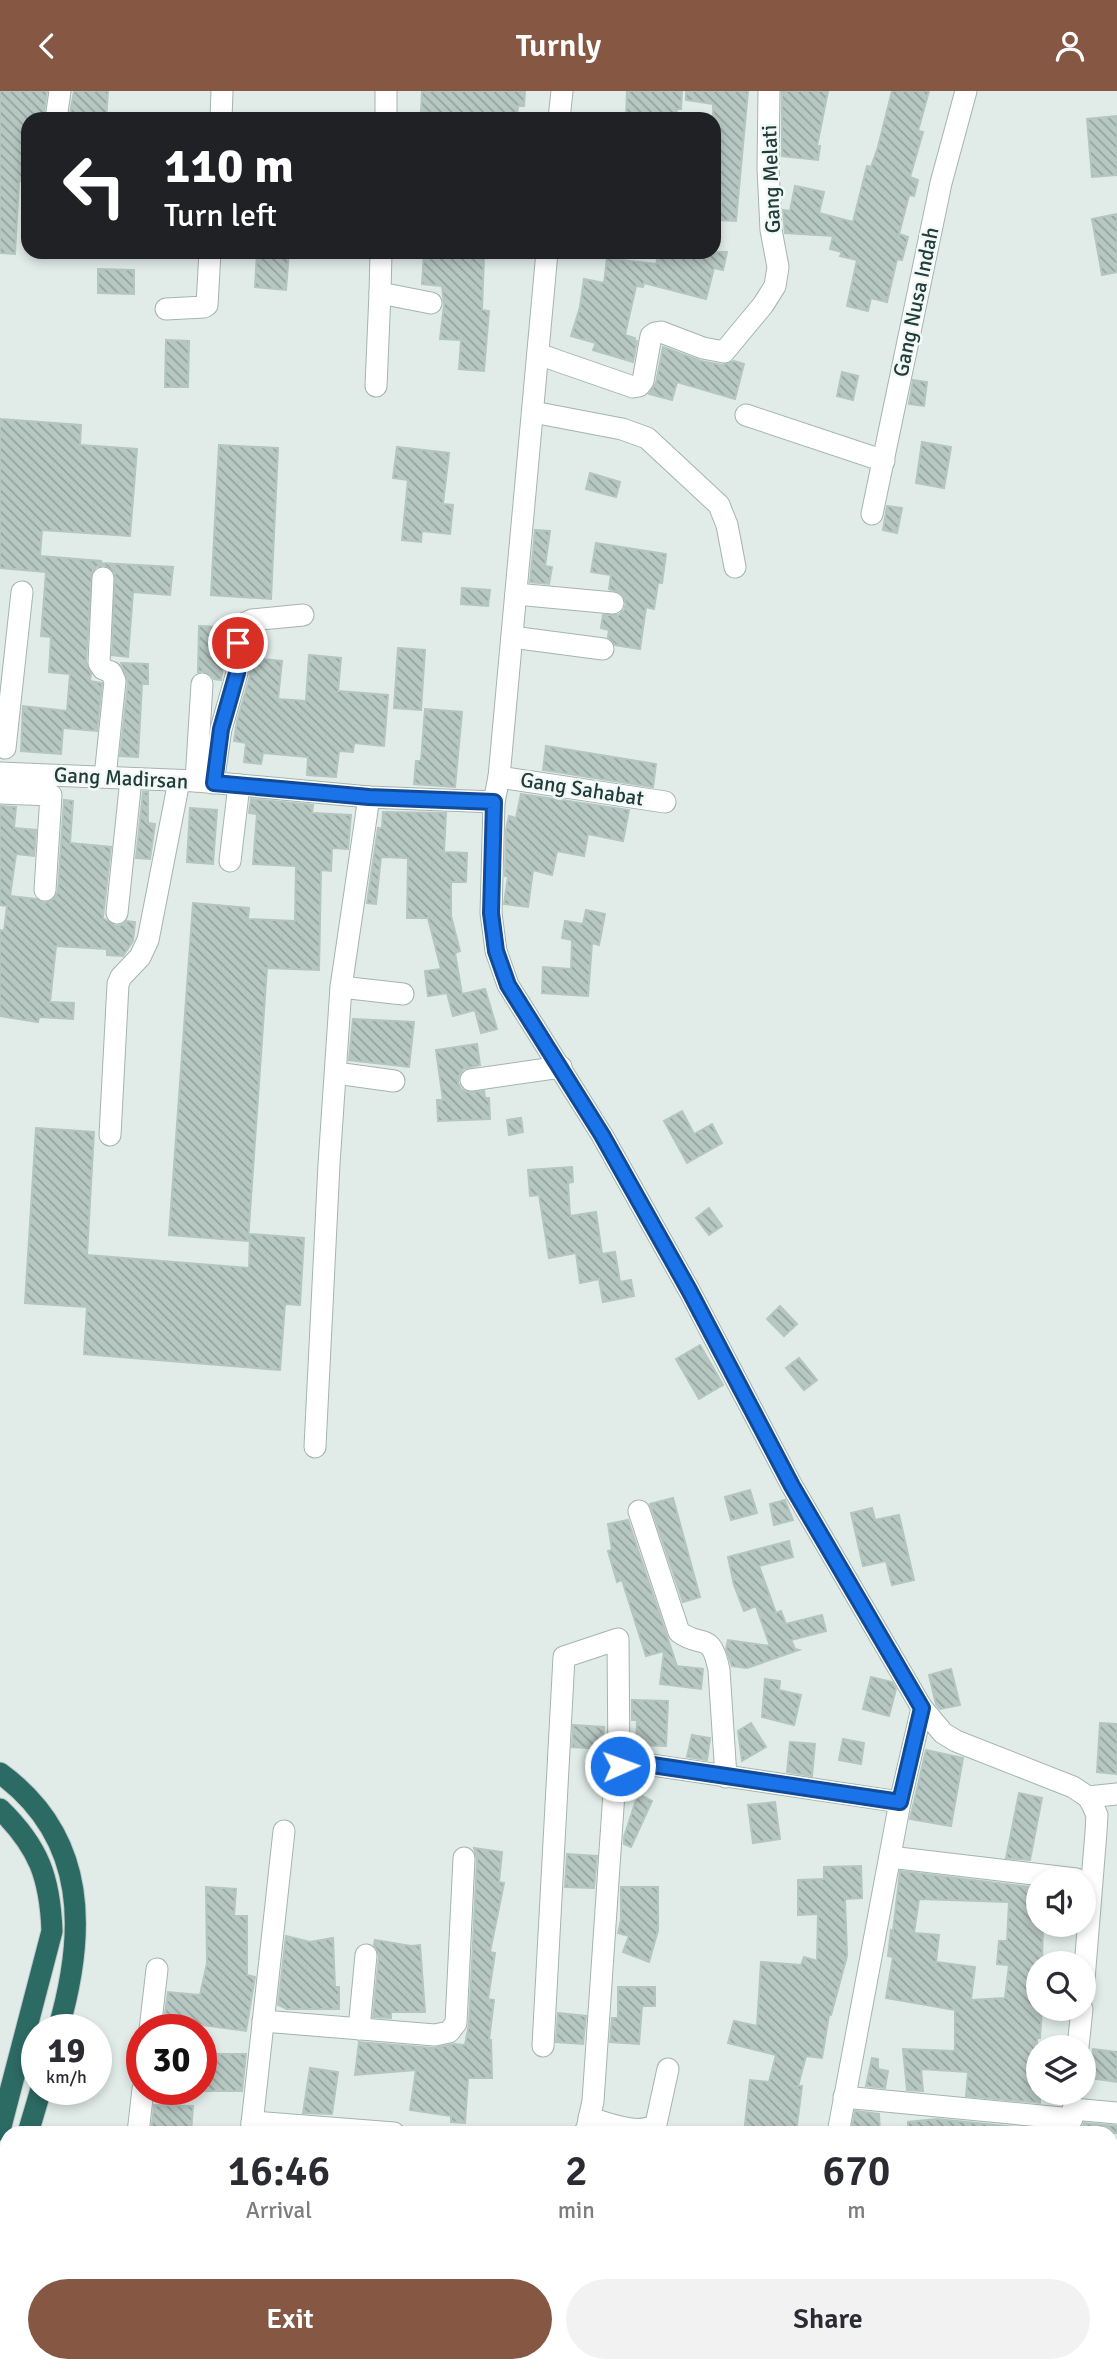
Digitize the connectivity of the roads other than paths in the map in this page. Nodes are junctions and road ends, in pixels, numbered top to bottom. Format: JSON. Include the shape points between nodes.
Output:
{"nodes":[{"id":1,"x":60,"y":91,"type":"edge"},
{"id":2,"x":222,"y":91,"type":"edge"},
{"id":3,"x":386,"y":91,"type":"edge"},
{"id":4,"x":562,"y":91,"type":"edge"},
{"id":5,"x":769,"y":91,"type":"edge"},
{"id":6,"x":966,"y":91,"type":"edge"},
{"id":7,"x":57,"y":112,"type":"edge"},
{"id":8,"x":221,"y":112,"type":"edge"},
{"id":9,"x":386,"y":112,"type":"edge"},
{"id":10,"x":560,"y":112,"type":"edge"},
{"id":11,"x":210,"y":259,"type":"edge"},
{"id":12,"x":382,"y":259,"type":"edge"},
{"id":13,"x":546,"y":259,"type":"edge"},
{"id":14,"x":380,"y":293,"type":"junction"},
{"id":15,"x":431,"y":303,"type":"dead end"},
{"id":16,"x":166,"y":309,"type":"dead end"},
{"id":17,"x":538,"y":354,"type":"junction"},
{"id":18,"x":376,"y":386,"type":"dead end"},
{"id":19,"x":533,"y":412,"type":"junction"},
{"id":20,"x":746,"y":415,"type":"dead end"},
{"id":21,"x":884,"y":461,"type":"junction"},
{"id":22,"x":872,"y":514,"type":"dead end"},
{"id":23,"x":734,"y":567,"type":"dead end"},
{"id":24,"x":103,"y":578,"type":"dead end"},
{"id":25,"x":22,"y":591,"type":"dead end"},
{"id":26,"x":516,"y":594,"type":"junction"},
{"id":27,"x":613,"y":603,"type":"dead end"},
{"id":28,"x":303,"y":615,"type":"dead end"},
{"id":29,"x":512,"y":637,"type":"junction"},
{"id":30,"x":603,"y":649,"type":"dead end"},
{"id":31,"x":202,"y":684,"type":"dead end"},
{"id":32,"x":3,"y":748,"type":"edge"},
{"id":33,"x":106,"y":777,"type":"junction"},
{"id":34,"x":499,"y":777,"type":"junction"},
{"id":35,"x":2,"y":779,"type":"edge"},
{"id":36,"x":131,"y":779,"type":"junction"},
{"id":37,"x":196,"y":782,"type":"junction"},
{"id":38,"x":52,"y":785,"type":"junction"},
{"id":39,"x":239,"y":785,"type":"junction"},
{"id":40,"x":369,"y":797,"type":"junction"},
{"id":41,"x":494,"y":802,"type":"junction"},
{"id":42,"x":665,"y":802,"type":"dead end"},
{"id":43,"x":230,"y":861,"type":"dead end"},
{"id":44,"x":45,"y":890,"type":"dead end"},
{"id":45,"x":117,"y":913,"type":"dead end"},
{"id":46,"x":341,"y":987,"type":"junction"},
{"id":47,"x":403,"y":994,"type":"dead end"},
{"id":48,"x":561,"y":1067,"type":"junction"},
{"id":49,"x":336,"y":1073,"type":"junction"},
{"id":50,"x":471,"y":1080,"type":"dead end"},
{"id":51,"x":394,"y":1081,"type":"dead end"},
{"id":52,"x":110,"y":1135,"type":"dead end"},
{"id":53,"x":315,"y":1447,"type":"dead end"},
{"id":54,"x":639,"y":1511,"type":"dead end"},
{"id":55,"x":922,"y":1708,"type":"junction"},
{"id":56,"x":620,"y":1766,"type":"junction"},
{"id":57,"x":0,"y":1773,"type":"edge"},
{"id":58,"x":726,"y":1777,"type":"junction"},
{"id":59,"x":1117,"y":1794,"type":"edge"},
{"id":60,"x":1088,"y":1797,"type":"junction"},
{"id":61,"x":900,"y":1802,"type":"junction"},
{"id":62,"x":0,"y":1809,"type":"edge"},
{"id":63,"x":284,"y":1831,"type":"dead end"},
{"id":64,"x":890,"y":1857,"type":"junction"},
{"id":65,"x":464,"y":1858,"type":"dead end"},
{"id":66,"x":1087,"y":1867,"type":"edge"},
{"id":67,"x":1026,"y":1873,"type":"edge"},
{"id":68,"x":366,"y":1955,"type":"dead end"},
{"id":69,"x":157,"y":1969,"type":"dead end"},
{"id":70,"x":62,"y":2014,"type":"edge"},
{"id":71,"x":152,"y":2014,"type":"edge"},
{"id":72,"x":263,"y":2021,"type":"junction"},
{"id":73,"x":359,"y":2029,"type":"junction"},
{"id":74,"x":542,"y":2046,"type":"dead end"},
{"id":75,"x":667,"y":2069,"type":"dead end"},
{"id":76,"x":844,"y":2097,"type":"junction"},
{"id":77,"x":36,"y":2105,"type":"edge"},
{"id":78,"x":141,"y":2105,"type":"edge"},
{"id":79,"x":1117,"y":2113,"type":"edge"},
{"id":80,"x":1073,"y":2114,"type":"edge"},
{"id":81,"x":1,"y":2126,"type":"edge"},
{"id":82,"x":30,"y":2126,"type":"edge"},
{"id":83,"x":139,"y":2126,"type":"edge"},
{"id":84,"x":251,"y":2126,"type":"edge"},
{"id":85,"x":586,"y":2126,"type":"edge"},
{"id":86,"x":654,"y":2126,"type":"edge"},
{"id":87,"x":839,"y":2126,"type":"edge"}],
"edges":[{"from":1,"to":7,"type":"street"},
{"from":2,"to":8,"type":"street"},
{"from":3,"to":9,"type":"street"},
{"from":4,"to":10,"type":"street"},
{"from":5,"to":17,"type":"street","name":"Gang Melati","via":[[771,230],[778,267],[775,286],[724,352],[655,333],[643,381],[633,387]]},
{"from":6,"to":21,"type":"street","name":"Gang Nusa Indah","via":[[938,197]]},
{"from":11,"to":16,"type":"street","via":[[207,305]]},
{"from":12,"to":14,"type":"street"},
{"from":13,"to":17,"type":"street"},
{"from":14,"to":15,"type":"street"},
{"from":14,"to":18,"type":"street"},
{"from":17,"to":19,"type":"street"},
{"from":19,"to":23,"type":"street","via":[[639,433],[647,439],[719,505]]},
{"from":19,"to":26,"type":"street"},
{"from":20,"to":21,"type":"street"},
{"from":21,"to":22,"type":"street","name":"Gang Nusa Indah"},
{"from":24,"to":33,"type":"street","via":[[99,663],[115,681]]},
{"from":25,"to":32,"type":"street"},
{"from":26,"to":27,"type":"street"},
{"from":26,"to":29,"type":"street"},
{"from":28,"to":37,"type":"street","via":[[243,624],[237,673],[221,729]]},
{"from":29,"to":30,"type":"street"},
{"from":29,"to":34,"type":"street"},
{"from":31,"to":37,"type":"street"},
{"from":32,"to":35,"type":"street"},
{"from":33,"to":36,"type":"street","name":"Gang Madirsan"},
{"from":33,"to":38,"type":"street","name":"Gang Madirsan"},
{"from":34,"to":41,"type":"street"},
{"from":34,"to":42,"type":"street","name":"Gang Sahabat"},
{"from":35,"to":38,"type":"street","name":"Gang Madirsan"},
{"from":36,"to":37,"type":"street","name":"Gang Madirsan"},
{"from":36,"to":45,"type":"street"},
{"from":37,"to":39,"type":"street","name":"Gang Madirsan"},
{"from":37,"to":52,"type":"street","via":[[148,940],[118,984]]},
{"from":38,"to":44,"type":"street"},
{"from":39,"to":40,"type":"street","name":"Gang Madirsan"},
{"from":39,"to":43,"type":"street"},
{"from":40,"to":41,"type":"street","name":"Gang Madirsan"},
{"from":40,"to":46,"type":"street"},
{"from":41,"to":48,"type":"street","via":[[491,913],[496,951],[508,985]]},
{"from":46,"to":47,"type":"street"},
{"from":46,"to":49,"type":"street"},
{"from":48,"to":50,"type":"street"},
{"from":48,"to":55,"type":"street","via":[[689,1290],[792,1486]]},
{"from":49,"to":51,"type":"street"},
{"from":49,"to":53,"type":"street"},
{"from":54,"to":58,"type":"street","via":[[679,1632],[705,1641],[716,1654]]},
{"from":55,"to":60,"type":"street","via":[[943,1733],[957,1741]]},
{"from":55,"to":61,"type":"street"},
{"from":56,"to":58,"type":"street","via":[[632,1762]]},
{"from":56,"to":74,"type":"street","via":[[618,1639],[564,1657]]},
{"from":56,"to":85,"type":"street","via":[[615,1778],[593,2101]]},
{"from":57,"to":70,"type":"highway","via":[[47,1822],[70,1872],[77,1935]]},
{"from":58,"to":61,"type":"street"},
{"from":59,"to":60,"type":"street"},
{"from":60,"to":66,"type":"street","via":[[1097,1815]]},
{"from":61,"to":64,"type":"street"},
{"from":62,"to":81,"type":"highway","via":[[33,1847],[45,1875],[52,1931]]},
{"from":63,"to":72,"type":"street"},
{"from":64,"to":67,"type":"street"},
{"from":64,"to":76,"type":"street"},
{"from":65,"to":73,"type":"street","via":[[456,2023],[449,2032],[435,2035]]},
{"from":68,"to":73,"type":"street"},
{"from":69,"to":71,"type":"street"},
{"from":72,"to":73,"type":"street"},
{"from":72,"to":84,"type":"street"},
{"from":75,"to":86,"type":"street"},
{"from":76,"to":80,"type":"street"},
{"from":76,"to":87,"type":"street"},
{"from":77,"to":82,"type":"highway"},
{"from":78,"to":83,"type":"street"},
{"from":79,"to":80,"type":"street"}]}
